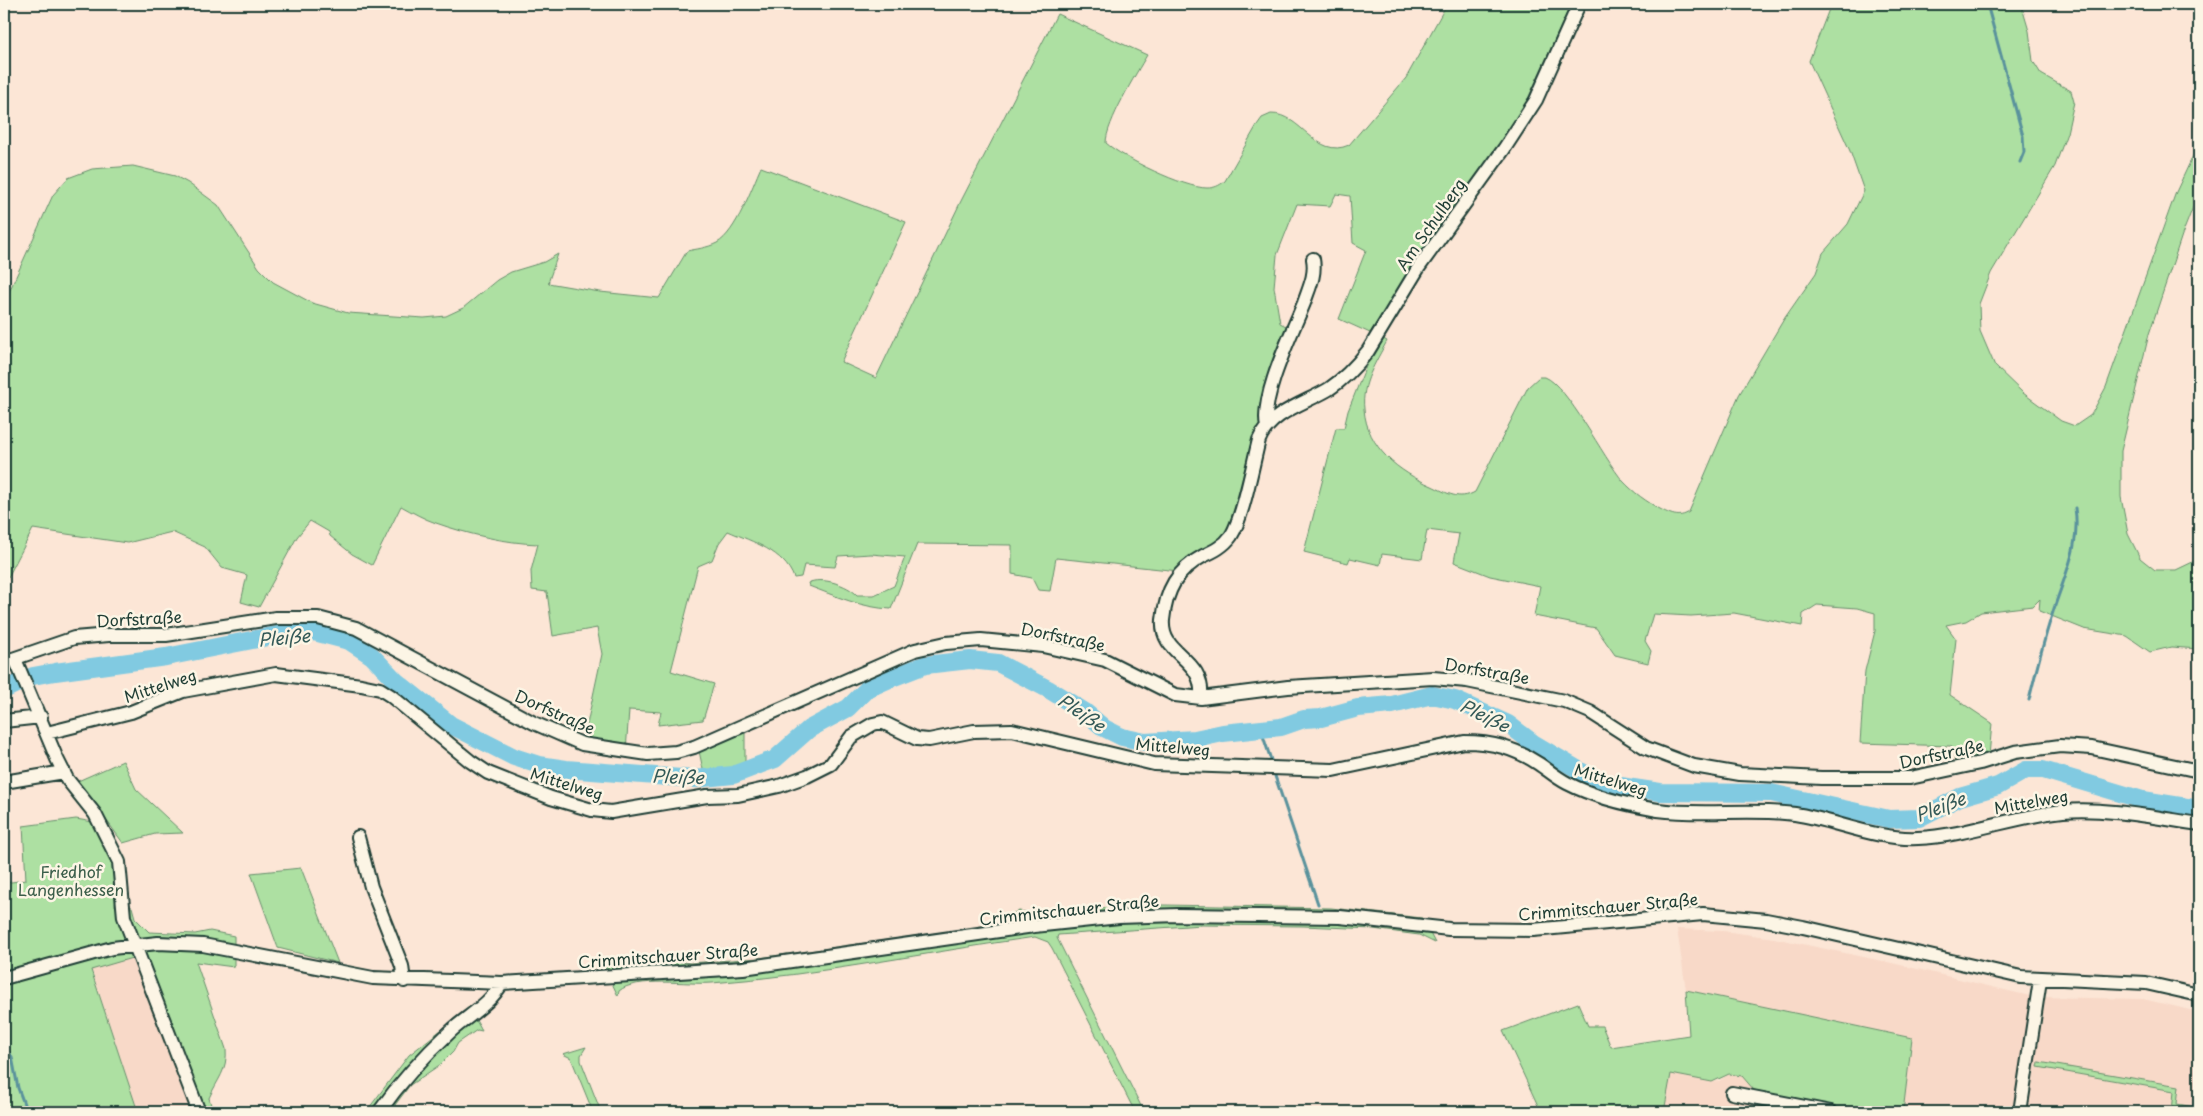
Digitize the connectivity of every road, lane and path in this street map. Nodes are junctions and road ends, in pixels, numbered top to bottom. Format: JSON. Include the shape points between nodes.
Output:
{"nodes":[{"id":1,"x":1579,"y":4,"type":"edge"},
{"id":2,"x":1313,"y":259,"type":"dead end"},
{"id":3,"x":1267,"y":427,"type":"junction"},
{"id":4,"x":13,"y":664,"type":"edge"},
{"id":5,"x":1201,"y":698,"type":"junction"},
{"id":6,"x":41,"y":717,"type":"junction"},
{"id":7,"x":4,"y":721,"type":"edge"},
{"id":8,"x":47,"y":733,"type":"junction"},
{"id":9,"x":2199,"y":771,"type":"edge"},
{"id":10,"x":64,"y":772,"type":"junction"},
{"id":11,"x":4,"y":782,"type":"edge"},
{"id":12,"x":2199,"y":824,"type":"edge"},
{"id":13,"x":358,"y":837,"type":"dead end"},
{"id":14,"x":135,"y":945,"type":"junction"},
{"id":15,"x":4,"y":978,"type":"edge"},
{"id":16,"x":2040,"y":980,"type":"junction"},
{"id":17,"x":404,"y":981,"type":"junction"},
{"id":18,"x":502,"y":983,"type":"junction"},
{"id":19,"x":2199,"y":994,"type":"edge"},
{"id":20,"x":1732,"y":1093,"type":"dead end"},
{"id":21,"x":199,"y":1112,"type":"edge"},
{"id":22,"x":378,"y":1112,"type":"edge"},
{"id":23,"x":1831,"y":1112,"type":"edge"},
{"id":24,"x":2020,"y":1112,"type":"edge"}],
"edges":[{"from":1,"to":3,"type":"street","name":"Am Schulberg","via":[[1536,100],[1419,267],[1368,351],[1334,385],[1282,414]]},
{"from":2,"to":3,"type":"street","name":"Am Schulberg","via":[[1313,277],[1277,371],[1266,414]]},
{"from":3,"to":5,"type":"street","name":"Am Schulberg","via":[[1259,440],[1232,534],[1219,547],[1184,568],[1174,580],[1167,598],[1164,638],[1197,673],[1202,686]]},
{"from":4,"to":5,"type":"street","name":"Dorfstraße","via":[[57,642],[74,638],[166,635],[276,618],[318,618],[356,628],[534,723],[575,741],[605,749],[648,754],[694,747],[915,650],[981,640],[1013,642],[1105,660],[1175,695]]},
{"from":4,"to":6,"type":"street"},
{"from":5,"to":9,"type":"street","name":"Dorfstraße","via":[[1288,688],[1444,678],[1564,701],[1590,712],[1646,748],[1713,771],[1821,778],[1910,778],[2014,752],[2060,746],[2092,748]]},
{"from":6,"to":7,"type":"street"},
{"from":6,"to":8,"type":"street"},
{"from":8,"to":10,"type":"street"},
{"from":8,"to":12,"type":"street","name":"Mittelweg","via":[[131,712],[183,691],[248,678],[283,675],[380,689],[488,773],[551,798],[600,811],[624,811],[779,786],[831,764],[851,738],[882,722],[929,740],[974,731],[1012,730],[1154,764],[1332,770],[1464,742],[1484,742],[1514,749],[1566,783],[1629,803],[1668,810],[1758,810],[1796,814],[1866,831],[1915,838],[1938,837],[2040,814],[2079,810]]},
{"from":10,"to":11,"type":"street"},
{"from":10,"to":14,"type":"street","via":[[94,814],[119,862],[124,917]]},
{"from":13,"to":17,"type":"street","via":[[371,887],[402,966]]},
{"from":14,"to":15,"type":"street","name":"Crimmitschauer Straße","via":[[84,955]]},
{"from":14,"to":17,"type":"street","name":"Crimmitschauer Straße","via":[[202,945],[345,974]]},
{"from":14,"to":21,"type":"street"},
{"from":16,"to":18,"type":"street","name":"Crimmitschauer Straße","via":[[1803,927],[1728,915],[1679,916],[1560,929],[1489,930],[1340,917],[1178,915],[1044,925],[743,968]]},
{"from":16,"to":19,"type":"street","name":"Crimmitschauer Straße","via":[[2146,983]]},
{"from":16,"to":24,"type":"street"},
{"from":17,"to":18,"type":"street","name":"Crimmitschauer Straße"},
{"from":18,"to":22,"type":"street","via":[[490,1000],[452,1030],[410,1072]]},
{"from":20,"to":23,"type":"street"}]}
